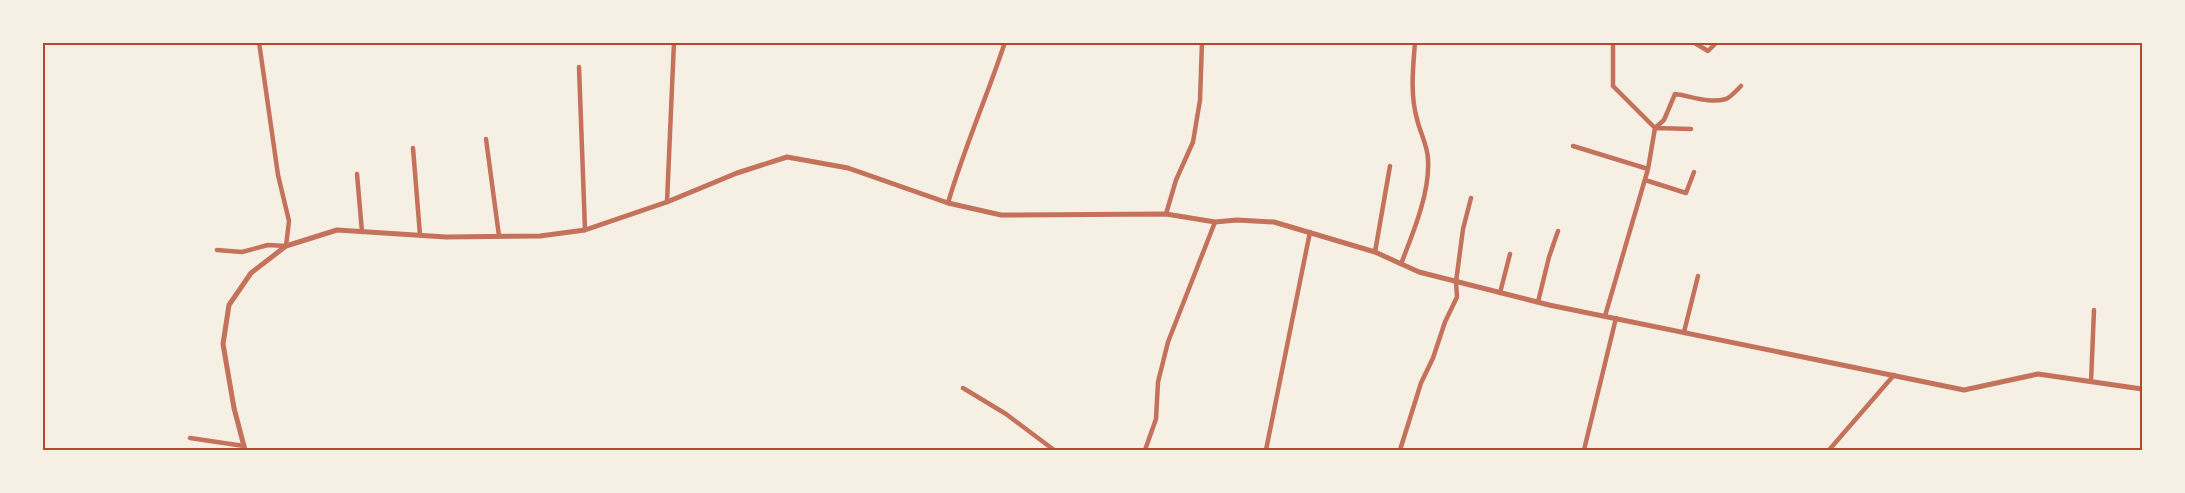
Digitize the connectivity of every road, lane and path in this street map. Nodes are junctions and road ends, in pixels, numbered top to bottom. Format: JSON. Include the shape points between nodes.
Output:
{"nodes":[{"id":1,"x":259,"y":42,"type":"edge"},
{"id":2,"x":674,"y":42,"type":"edge"},
{"id":3,"x":1004,"y":42,"type":"edge"},
{"id":4,"x":1202,"y":42,"type":"edge"},
{"id":5,"x":1415,"y":42,"type":"edge"},
{"id":6,"x":1613,"y":42,"type":"edge"},
{"id":7,"x":1693,"y":42,"type":"edge"},
{"id":8,"x":1717,"y":42,"type":"edge"},
{"id":9,"x":579,"y":67,"type":"dead end"},
{"id":10,"x":1741,"y":86,"type":"dead end"},
{"id":11,"x":1655,"y":128,"type":"junction"},
{"id":12,"x":1691,"y":129,"type":"dead end"},
{"id":13,"x":486,"y":139,"type":"dead end"},
{"id":14,"x":1573,"y":146,"type":"dead end"},
{"id":15,"x":412,"y":148,"type":"dead end"},
{"id":16,"x":1390,"y":166,"type":"dead end"},
{"id":17,"x":1648,"y":169,"type":"junction"},
{"id":18,"x":1694,"y":172,"type":"dead end"},
{"id":19,"x":357,"y":174,"type":"dead end"},
{"id":20,"x":1645,"y":180,"type":"junction"},
{"id":21,"x":1472,"y":198,"type":"dead end"},
{"id":22,"x":667,"y":202,"type":"junction"},
{"id":23,"x":948,"y":203,"type":"junction"},
{"id":24,"x":1166,"y":214,"type":"junction"},
{"id":25,"x":1214,"y":222,"type":"junction"},
{"id":26,"x":584,"y":230,"type":"junction"},
{"id":27,"x":1558,"y":231,"type":"dead end"},
{"id":28,"x":362,"y":232,"type":"junction"},
{"id":29,"x":1310,"y":232,"type":"junction"},
{"id":30,"x":420,"y":235,"type":"junction"},
{"id":31,"x":499,"y":236,"type":"junction"},
{"id":32,"x":286,"y":246,"type":"junction"},
{"id":33,"x":217,"y":250,"type":"dead end"},
{"id":34,"x":1375,"y":252,"type":"junction"},
{"id":35,"x":1510,"y":254,"type":"dead end"},
{"id":36,"x":1401,"y":264,"type":"junction"},
{"id":37,"x":1698,"y":276,"type":"dead end"},
{"id":38,"x":1456,"y":282,"type":"junction"},
{"id":39,"x":1500,"y":293,"type":"junction"},
{"id":40,"x":1538,"y":302,"type":"junction"},
{"id":41,"x":2094,"y":310,"type":"dead end"},
{"id":42,"x":1605,"y":316,"type":"junction"},
{"id":43,"x":1616,"y":318,"type":"junction"},
{"id":44,"x":1684,"y":332,"type":"junction"},
{"id":45,"x":1894,"y":375,"type":"junction"},
{"id":46,"x":2091,"y":382,"type":"junction"},
{"id":47,"x":964,"y":388,"type":"dead end"},
{"id":48,"x":2142,"y":389,"type":"edge"},
{"id":49,"x":190,"y":438,"type":"dead end"},
{"id":50,"x":244,"y":448,"type":"edge"},
{"id":51,"x":1054,"y":450,"type":"edge"},
{"id":52,"x":1145,"y":450,"type":"edge"},
{"id":53,"x":1266,"y":450,"type":"edge"},
{"id":54,"x":1400,"y":450,"type":"edge"},
{"id":55,"x":1584,"y":450,"type":"edge"},
{"id":56,"x":1829,"y":450,"type":"edge"}],
"edges":[{"from":1,"to":32,"type":"street","via":[[278,174],[289,221]]},
{"from":2,"to":22,"type":"street"},
{"from":3,"to":23,"type":"street"},
{"from":4,"to":24,"type":"street","via":[[1200,100],[1193,142],[1176,180]]},
{"from":5,"to":36,"type":"street","via":[[1412,80],[1416,118],[1429,161],[1417,222]]},
{"from":6,"to":11,"type":"street","via":[[1613,86]]},
{"from":7,"to":8,"type":"street","via":[[1708,51]]},
{"from":9,"to":26,"type":"street"},
{"from":10,"to":11,"type":"street","via":[[1727,98],[1704,101],[1675,94],[1664,120]]},
{"from":11,"to":12,"type":"street"},
{"from":11,"to":17,"type":"street"},
{"from":13,"to":31,"type":"street"},
{"from":14,"to":17,"type":"street"},
{"from":15,"to":30,"type":"street"},
{"from":16,"to":34,"type":"street"},
{"from":17,"to":20,"type":"street"},
{"from":18,"to":20,"type":"street","via":[[1686,193]]},
{"from":19,"to":28,"type":"street"},
{"from":20,"to":42,"type":"street"},
{"from":21,"to":38,"type":"street","via":[[1463,229]]},
{"from":22,"to":23,"type":"street","via":[[737,173],[787,157],[848,168]]},
{"from":22,"to":26,"type":"street"},
{"from":23,"to":24,"type":"street","via":[[1001,215]]},
{"from":24,"to":25,"type":"street"},
{"from":25,"to":29,"type":"street","via":[[1274,222]]},
{"from":25,"to":52,"type":"street","via":[[1168,342],[1158,382],[1156,419]]},
{"from":26,"to":31,"type":"street","via":[[540,236]]},
{"from":27,"to":40,"type":"street"},
{"from":28,"to":30,"type":"street"},
{"from":28,"to":32,"type":"street","via":[[337,230]]},
{"from":29,"to":34,"type":"street"},
{"from":29,"to":53,"type":"street"},
{"from":30,"to":31,"type":"street"},
{"from":32,"to":33,"type":"street","via":[[268,245],[242,252]]},
{"from":32,"to":50,"type":"street","via":[[251,273],[230,305],[223,344]]},
{"from":34,"to":36,"type":"street"},
{"from":35,"to":39,"type":"street"},
{"from":36,"to":38,"type":"street"},
{"from":37,"to":44,"type":"street"},
{"from":38,"to":39,"type":"street"},
{"from":38,"to":54,"type":"street","via":[[1457,297],[1421,383]]},
{"from":39,"to":40,"type":"street"},
{"from":40,"to":42,"type":"street"},
{"from":41,"to":46,"type":"street"},
{"from":42,"to":43,"type":"street"},
{"from":43,"to":44,"type":"street"},
{"from":43,"to":55,"type":"street"},
{"from":44,"to":45,"type":"street"},
{"from":45,"to":46,"type":"street","via":[[1964,390],[2038,374]]},
{"from":45,"to":56,"type":"street"},
{"from":46,"to":48,"type":"street"},
{"from":47,"to":51,"type":"street"},
{"from":49,"to":50,"type":"street"}]}
